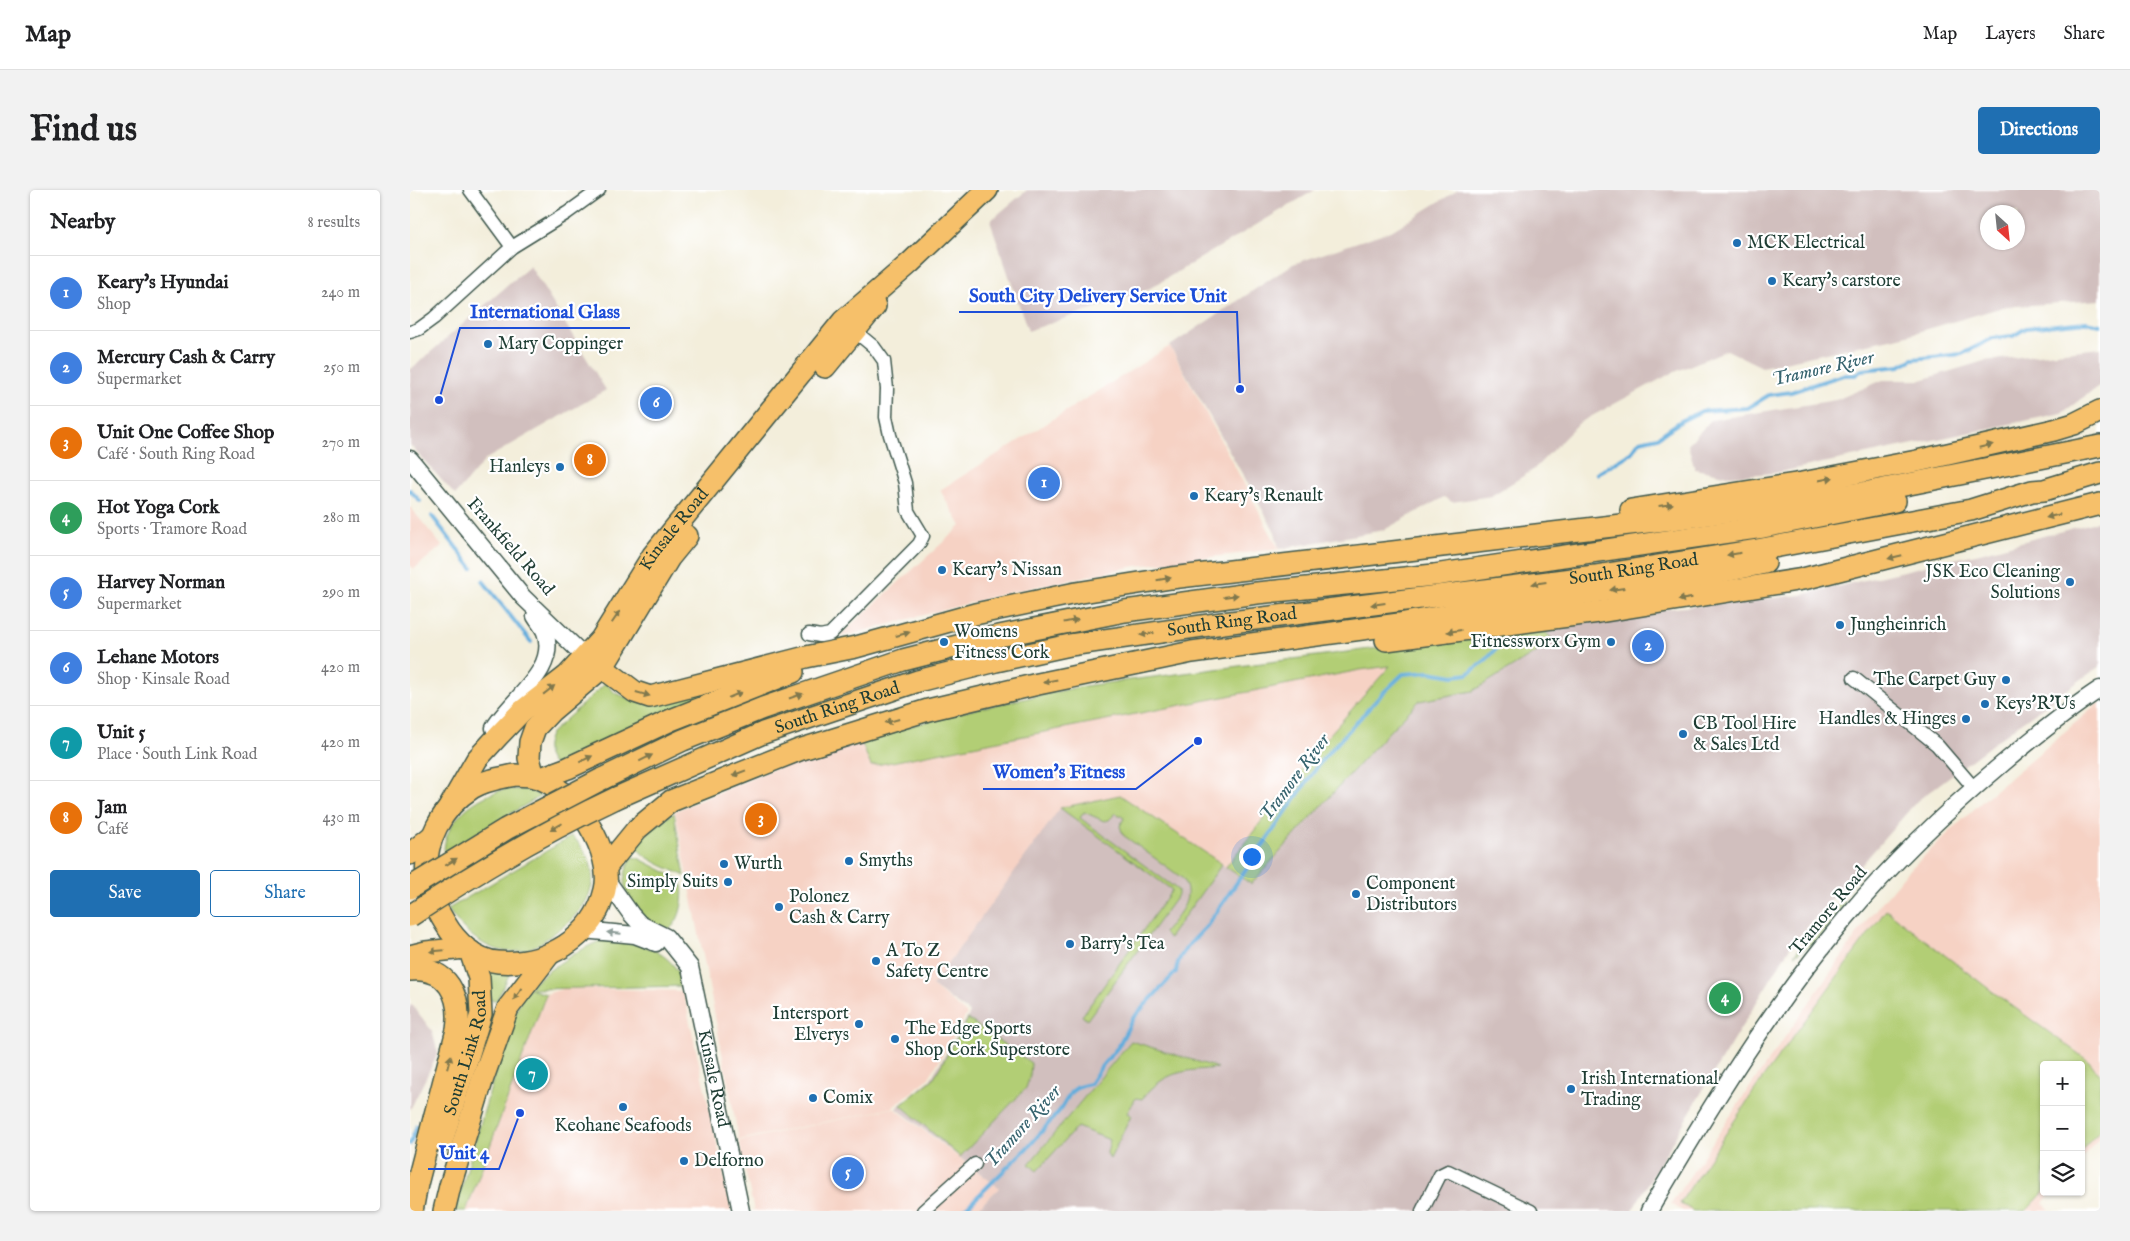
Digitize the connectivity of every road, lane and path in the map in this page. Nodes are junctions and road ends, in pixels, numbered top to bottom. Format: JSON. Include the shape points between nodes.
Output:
{"nodes":[{"id":1,"x":470,"y":190,"type":"edge"},
{"id":2,"x":599,"y":190,"type":"edge"},
{"id":3,"x":987,"y":190,"type":"edge"},
{"id":4,"x":512,"y":247,"type":"junction"},
{"id":5,"x":849,"y":327,"type":"junction"},
{"id":6,"x":410,"y":332,"type":"edge"},
{"id":7,"x":2100,"y":411,"type":"edge"},
{"id":8,"x":2100,"y":447,"type":"edge"},
{"id":9,"x":410,"y":459,"type":"edge"},
{"id":10,"x":2100,"y":473,"type":"edge"},
{"id":11,"x":1976,"y":480,"type":"junction"},
{"id":12,"x":2100,"y":504,"type":"edge"},
{"id":13,"x":1971,"y":510,"type":"junction"},
{"id":14,"x":1350,"y":557,"type":"junction"},
{"id":15,"x":1324,"y":560,"type":"junction"},
{"id":16,"x":523,"y":597,"type":"junction"},
{"id":17,"x":810,"y":634,"type":"dead end"},
{"id":18,"x":856,"y":647,"type":"junction"},
{"id":19,"x":595,"y":662,"type":"junction"},
{"id":20,"x":1098,"y":671,"type":"junction"},
{"id":21,"x":1854,"y":678,"type":"dead end"},
{"id":22,"x":2100,"y":689,"type":"edge"},
{"id":23,"x":477,"y":759,"type":"junction"},
{"id":24,"x":537,"y":777,"type":"junction"},
{"id":25,"x":1974,"y":788,"type":"junction"},
{"id":26,"x":450,"y":806,"type":"junction"},
{"id":27,"x":431,"y":837,"type":"junction"},
{"id":28,"x":410,"y":854,"type":"edge"},
{"id":29,"x":606,"y":873,"type":"junction"},
{"id":30,"x":410,"y":888,"type":"edge"},
{"id":31,"x":410,"y":916,"type":"edge"},
{"id":32,"x":583,"y":930,"type":"junction"},
{"id":33,"x":468,"y":949,"type":"junction"},
{"id":34,"x":676,"y":951,"type":"junction"},
{"id":35,"x":410,"y":956,"type":"edge"},
{"id":36,"x":548,"y":956,"type":"junction"},
{"id":37,"x":410,"y":970,"type":"edge"},
{"id":38,"x":975,"y":1164,"type":"dead end"},
{"id":39,"x":412,"y":1211,"type":"edge"},
{"id":40,"x":420,"y":1211,"type":"edge"},
{"id":41,"x":444,"y":1211,"type":"edge"},
{"id":42,"x":741,"y":1211,"type":"edge"},
{"id":43,"x":922,"y":1211,"type":"edge"},
{"id":44,"x":1422,"y":1211,"type":"edge"},
{"id":45,"x":1531,"y":1211,"type":"edge"},
{"id":46,"x":1649,"y":1211,"type":"edge"}],
"edges":[{"from":1,"to":4,"type":"street"},
{"from":2,"to":4,"type":"street"},
{"from":3,"to":5,"type":"highway","name":"Kinsale Road"},
{"from":4,"to":6,"type":"street","via":[[434,318]]},
{"from":5,"to":17,"type":"street","via":[[874,347],[884,361],[886,417],[905,483],[908,511],[923,536],[919,544],[830,634]]},
{"from":5,"to":19,"type":"highway","name":"Kinsale Road","via":[[653,555],[616,616]]},
{"from":15,"to":7,"type":"highway","one_way":true,"via":[[1450,536],[1802,483],[1917,461],[2054,430]]},
{"from":8,"to":11,"type":"highway","name":"South Ring Road"},
{"from":8,"to":14,"type":"highway","via":[[1869,492]]},
{"from":9,"to":16,"type":"street","name":"Frankfield Road"},
{"from":10,"to":13,"type":"highway","name":"South Ring Road"},
{"from":11,"to":14,"type":"highway","via":[[1766,516],[1612,538],[1485,551]]},
{"from":30,"to":11,"type":"highway","name":"South Ring Road","one_way":true,"bridge":true,"via":[[506,829],[683,740],[763,708],[903,660],[989,638],[1134,609],[1434,575],[1763,527],[1870,507]]},
{"from":12,"to":20,"type":"highway","one_way":true,"via":[[1803,579],[1725,593],[1458,631]]},
{"from":13,"to":20,"type":"highway","one_way":true,"via":[[1780,560],[1679,580],[1192,652]]},
{"from":13,"to":31,"type":"highway","name":"South Ring Road","one_way":true,"bridge":true,"via":[[1757,550],[1605,574],[1070,646],[918,681],[764,733],[616,798],[509,854]]},
{"from":14,"to":15,"type":"highway"},
{"from":18,"to":15,"type":"highway","one_way":true,"via":[[975,614],[1076,593]]},
{"from":16,"to":19,"type":"street","name":"Frankfield Road"},
{"from":16,"to":23,"type":"street","via":[[545,633],[544,666],[496,725]]},
{"from":19,"to":18,"type":"highway","one_way":true,"via":[[635,692],[650,697]]},
{"from":24,"to":18,"type":"highway","one_way":true,"via":[[568,768],[671,720]]},
{"from":23,"to":19,"type":"highway","name":"Kinsale Road","one_way":true,"via":[[522,711],[567,676]]},
{"from":19,"to":24,"type":"highway","name":"Kinsale Road","via":[[535,728],[528,758]]},
{"from":20,"to":29,"type":"highway","one_way":true,"via":[[869,727],[725,778],[671,801],[647,819],[628,839]]},
{"from":21,"to":25,"type":"street","via":[[1937,745]]},
{"from":22,"to":25,"type":"street","name":"Tramore Road","via":[[2048,726]]},
{"from":23,"to":26,"type":"highway","name":"Kinsale Road"},
{"from":24,"to":26,"type":"highway","via":[[492,779],[472,787]]},
{"from":24,"to":29,"type":"highway","via":[[565,794],[576,806],[595,835]]},
{"from":25,"to":46,"type":"street","name":"Tramore Road","via":[[1878,882],[1800,976],[1716,1098]]},
{"from":26,"to":27,"type":"highway","name":"Kinsale Road"},
{"from":27,"to":28,"type":"highway"},
{"from":27,"to":33,"type":"highway","via":[[427,866],[431,894],[453,936]]},
{"from":29,"to":32,"type":"highway","via":[[605,890],[597,911]]},
{"from":29,"to":34,"type":"street","name":"Kinsale Road","via":[[635,919],[666,937]]},
{"from":34,"to":32,"type":"street","one_way":true,"via":[[635,935]]},
{"from":32,"to":36,"type":"highway","via":[[566,946]]},
{"from":33,"to":35,"type":"highway","one_way":true},
{"from":33,"to":36,"type":"highway","via":[[498,962],[522,963]]},
{"from":33,"to":40,"type":"highway","name":"South Link Road","via":[[479,978],[481,1014]]},
{"from":34,"to":42,"type":"street","name":"Kinsale Road","via":[[692,974]]},
{"from":36,"to":41,"type":"highway","name":"South Link Road","one_way":true,"via":[[508,1008],[483,1078]]},
{"from":39,"to":37,"type":"highway","one_way":true,"via":[[459,1013],[452,987],[445,980],[426,971]]},
{"from":38,"to":43,"type":"street"},
{"from":44,"to":45,"type":"street","via":[[1440,1175],[1448,1171]]}]}
